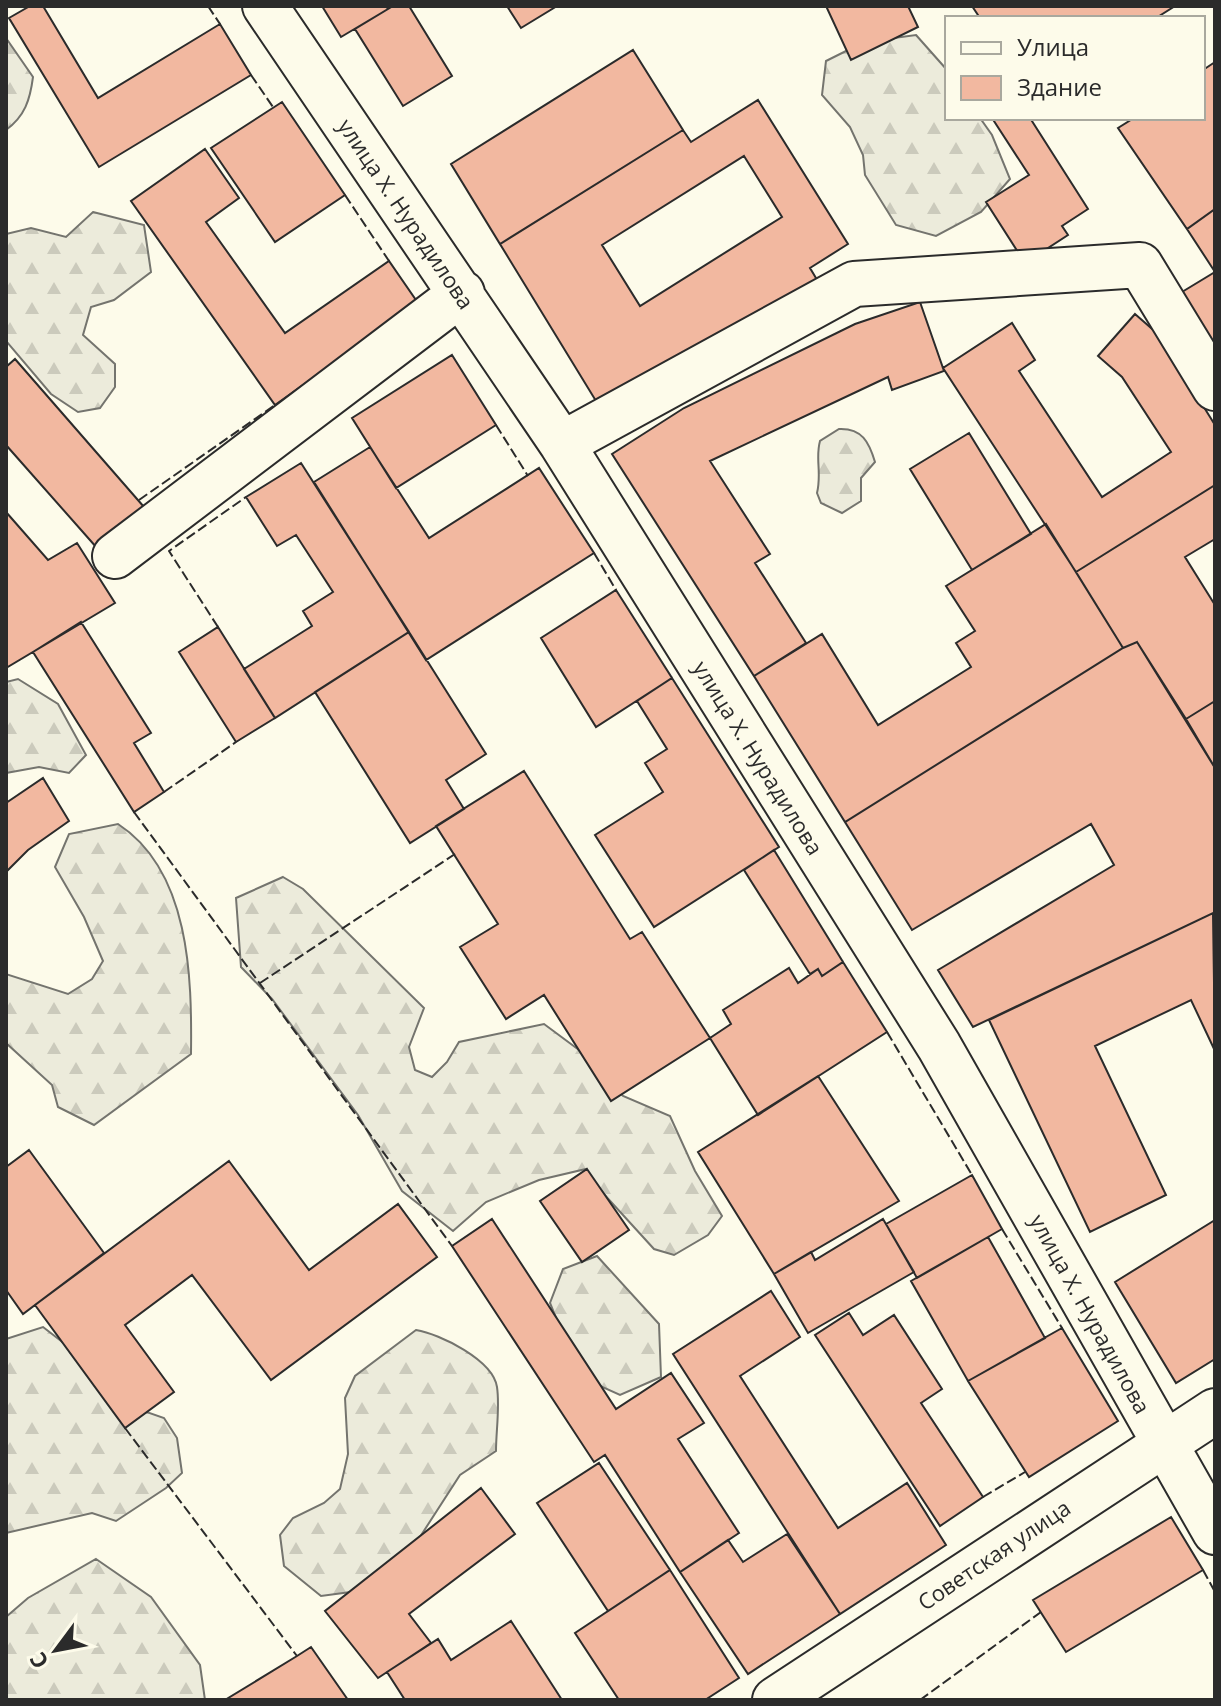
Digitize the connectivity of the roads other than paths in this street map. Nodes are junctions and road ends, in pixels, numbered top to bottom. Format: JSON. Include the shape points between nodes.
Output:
{"nodes":[{"id":1,"x":265,"y":6,"type":"edge"},
{"id":2,"x":462,"y":293,"type":"junction"},
{"id":3,"x":1215,"y":388,"type":"edge"},
{"id":4,"x":562,"y":444,"type":"junction"},
{"id":5,"x":115,"y":556,"type":"dead end"},
{"id":6,"x":1215,"y":1411,"type":"edge"},
{"id":7,"x":1163,"y":1443,"type":"junction"},
{"id":8,"x":1215,"y":1532,"type":"edge"},
{"id":9,"x":775,"y":1700,"type":"edge"}],
"edges":[{"from":1,"to":2,"type":"street","name":"улица Х. Нурадилова"},
{"from":2,"to":4,"type":"street","name":"улица Х. Нурадилова"},
{"from":2,"to":5,"type":"street"},
{"from":3,"to":4,"type":"street","via":[[1140,265],[854,284]]},
{"from":4,"to":7,"type":"street","name":"улица Х. Нурадилова","via":[[939,1046]]},
{"from":6,"to":7,"type":"street","name":"Советская улица"},
{"from":7,"to":8,"type":"street","name":"улица Х. Нурадилова"},
{"from":7,"to":9,"type":"street","name":"Советская улица"}]}
